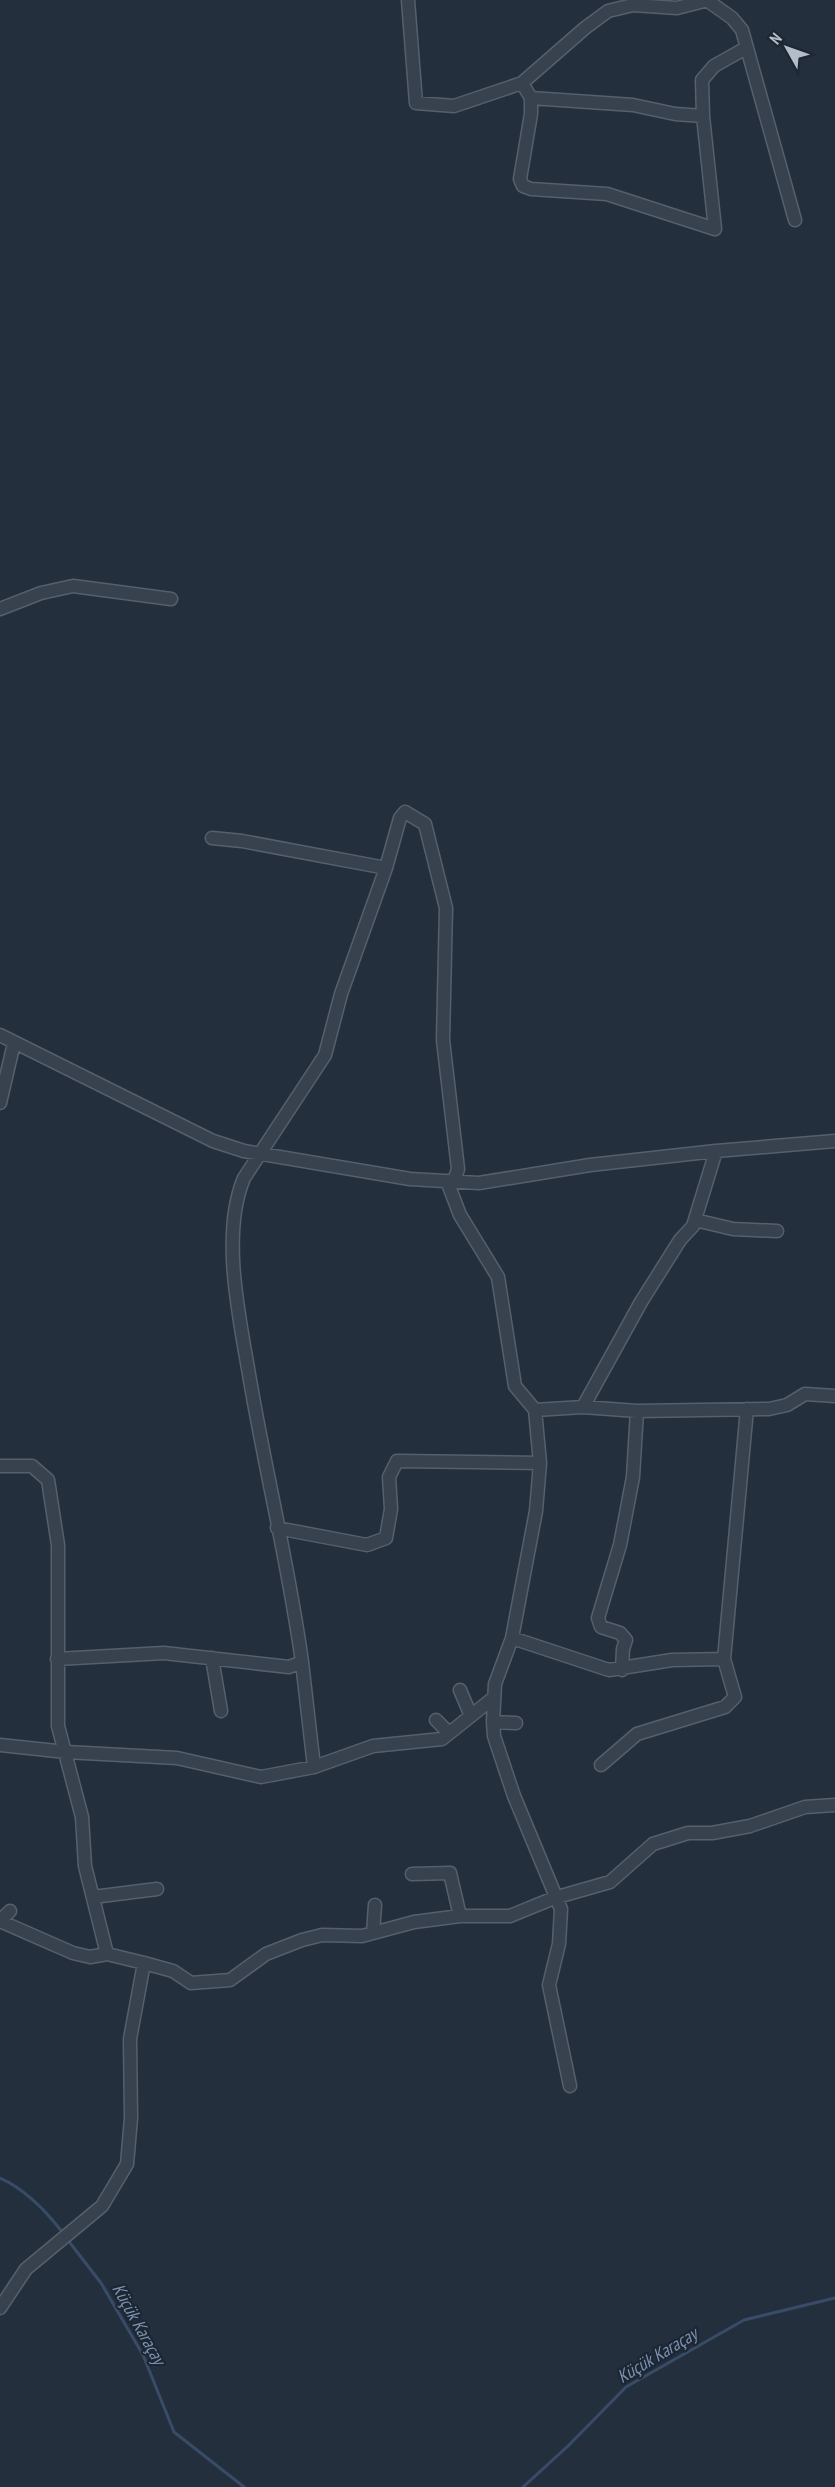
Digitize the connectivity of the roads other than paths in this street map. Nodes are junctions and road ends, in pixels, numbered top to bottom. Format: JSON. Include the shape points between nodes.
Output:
{"nodes":[{"id":1,"x":408,"y":0,"type":"edge"},
{"id":2,"x":708,"y":0,"type":"edge"},
{"id":3,"x":629,"y":2,"type":"edge"},
{"id":4,"x":746,"y":48,"type":"junction"},
{"id":5,"x":522,"y":83,"type":"junction"},
{"id":6,"x":531,"y":98,"type":"junction"},
{"id":7,"x":703,"y":116,"type":"junction"},
{"id":8,"x":795,"y":220,"type":"dead end"},
{"id":9,"x":171,"y":599,"type":"dead end"},
{"id":10,"x":0,"y":609,"type":"edge"},
{"id":11,"x":212,"y":838,"type":"dead end"},
{"id":12,"x":386,"y":868,"type":"junction"},
{"id":13,"x":0,"y":1035,"type":"edge"},
{"id":14,"x":15,"y":1043,"type":"junction"},
{"id":15,"x":0,"y":1103,"type":"edge"},
{"id":16,"x":835,"y":1141,"type":"edge"},
{"id":17,"x":716,"y":1151,"type":"junction"},
{"id":18,"x":262,"y":1154,"type":"junction"},
{"id":19,"x":451,"y":1181,"type":"junction"},
{"id":20,"x":695,"y":1220,"type":"junction"},
{"id":21,"x":777,"y":1231,"type":"dead end"},
{"id":22,"x":835,"y":1395,"type":"edge"},
{"id":23,"x":583,"y":1407,"type":"junction"},
{"id":24,"x":747,"y":1409,"type":"junction"},
{"id":25,"x":535,"y":1410,"type":"junction"},
{"id":26,"x":637,"y":1411,"type":"junction"},
{"id":27,"x":540,"y":1463,"type":"junction"},
{"id":28,"x":0,"y":1466,"type":"edge"},
{"id":29,"x":277,"y":1528,"type":"junction"},
{"id":30,"x":512,"y":1638,"type":"junction"},
{"id":31,"x":212,"y":1658,"type":"junction"},
{"id":32,"x":57,"y":1659,"type":"junction"},
{"id":33,"x":724,"y":1659,"type":"junction"},
{"id":34,"x":302,"y":1662,"type":"junction"},
{"id":35,"x":622,"y":1670,"type":"junction"},
{"id":36,"x":460,"y":1690,"type":"dead end"},
{"id":37,"x":492,"y":1699,"type":"junction"},
{"id":38,"x":221,"y":1710,"type":"dead end"},
{"id":39,"x":471,"y":1716,"type":"junction"},
{"id":40,"x":436,"y":1720,"type":"dead end"},
{"id":41,"x":493,"y":1722,"type":"junction"},
{"id":42,"x":516,"y":1723,"type":"dead end"},
{"id":43,"x":449,"y":1733,"type":"junction"},
{"id":44,"x":0,"y":1745,"type":"edge"},
{"id":45,"x":66,"y":1752,"type":"junction"},
{"id":46,"x":601,"y":1765,"type":"dead end"},
{"id":47,"x":315,"y":1767,"type":"junction"},
{"id":48,"x":835,"y":1805,"type":"edge"},
{"id":49,"x":412,"y":1874,"type":"dead end"},
{"id":50,"x":157,"y":1889,"type":"dead end"},
{"id":51,"x":93,"y":1897,"type":"junction"},
{"id":52,"x":554,"y":1898,"type":"junction"},
{"id":53,"x":375,"y":1905,"type":"dead end"},
{"id":54,"x":10,"y":1911,"type":"dead end"},
{"id":55,"x":460,"y":1916,"type":"junction"},
{"id":56,"x":0,"y":1921,"type":"edge"},
{"id":57,"x":373,"y":1933,"type":"junction"},
{"id":58,"x":107,"y":1954,"type":"junction"},
{"id":59,"x":144,"y":1963,"type":"junction"},
{"id":60,"x":570,"y":2086,"type":"dead end"},
{"id":61,"x":0,"y":2308,"type":"edge"}],
"edges":[{"from":1,"to":5,"type":"street","via":[[416,103],[454,106]]},
{"from":2,"to":3,"type":"street","via":[[677,8]]},
{"from":2,"to":4,"type":"street","via":[[738,24]]},
{"from":3,"to":5,"type":"street","via":[[600,17]]},
{"from":4,"to":7,"type":"street","via":[[714,66],[702,80]]},
{"from":4,"to":8,"type":"street"},
{"from":5,"to":6,"type":"street"},
{"from":6,"to":7,"type":"street","via":[[633,105]]},
{"from":6,"to":7,"type":"street","via":[[520,179],[523,186],[608,194],[715,229]]},
{"from":9,"to":10,"type":"street","via":[[73,586]]},
{"from":11,"to":12,"type":"street"},
{"from":12,"to":18,"type":"street","via":[[341,994],[325,1055]]},
{"from":12,"to":19,"type":"street","via":[[405,812],[425,824],[446,908],[442,1041],[458,1169]]},
{"from":13,"to":14,"type":"street"},
{"from":14,"to":15,"type":"street"},
{"from":14,"to":18,"type":"street","via":[[213,1141]]},
{"from":16,"to":17,"type":"street"},
{"from":17,"to":19,"type":"street","via":[[479,1183]]},
{"from":17,"to":20,"type":"street"},
{"from":18,"to":19,"type":"street","via":[[410,1179]]},
{"from":18,"to":29,"type":"street","via":[[236,1196],[232,1241],[241,1326]]},
{"from":19,"to":25,"type":"street","via":[[460,1215],[498,1277],[515,1386]]},
{"from":20,"to":21,"type":"street","via":[[733,1229]]},
{"from":20,"to":23,"type":"street","via":[[641,1302]]},
{"from":22,"to":24,"type":"street","via":[[806,1394],[787,1405]]},
{"from":23,"to":25,"type":"street"},
{"from":23,"to":26,"type":"street"},
{"from":24,"to":26,"type":"street"},
{"from":24,"to":33,"type":"street"},
{"from":25,"to":27,"type":"street"},
{"from":26,"to":35,"type":"street","via":[[633,1477],[620,1545],[598,1618],[601,1627],[620,1633],[626,1640]]},
{"from":27,"to":29,"type":"street","via":[[398,1461],[389,1477],[392,1509],[386,1538],[367,1545]]},
{"from":27,"to":30,"type":"street","via":[[536,1511]]},
{"from":28,"to":32,"type":"street","via":[[32,1466],[48,1480],[58,1545]]},
{"from":29,"to":34,"type":"street"},
{"from":30,"to":35,"type":"street","via":[[609,1670]]},
{"from":30,"to":37,"type":"street"},
{"from":31,"to":32,"type":"street","via":[[164,1653]]},
{"from":31,"to":34,"type":"street","via":[[289,1667]]},
{"from":31,"to":38,"type":"street"},
{"from":32,"to":45,"type":"street","via":[[58,1726]]},
{"from":33,"to":35,"type":"street","via":[[672,1660]]},
{"from":33,"to":46,"type":"street","via":[[735,1696],[725,1707],[637,1734]]},
{"from":34,"to":47,"type":"street"},
{"from":36,"to":39,"type":"street"},
{"from":37,"to":39,"type":"street"},
{"from":37,"to":41,"type":"street"},
{"from":39,"to":43,"type":"street"},
{"from":40,"to":43,"type":"street"},
{"from":41,"to":42,"type":"street"},
{"from":41,"to":52,"type":"street","via":[[514,1796]]},
{"from":43,"to":47,"type":"street","via":[[442,1739],[373,1746]]},
{"from":44,"to":45,"type":"street"},
{"from":45,"to":47,"type":"street","via":[[177,1758],[261,1777]]},
{"from":45,"to":51,"type":"street","via":[[82,1817],[85,1866]]},
{"from":48,"to":52,"type":"street","via":[[805,1807],[750,1826],[688,1833],[653,1844],[610,1882]]},
{"from":49,"to":55,"type":"street","via":[[450,1873]]},
{"from":50,"to":51,"type":"street"},
{"from":51,"to":58,"type":"street"},
{"from":52,"to":55,"type":"street","via":[[510,1916]]},
{"from":52,"to":60,"type":"street","via":[[561,1909],[560,1944],[549,1985]]},
{"from":53,"to":57,"type":"street"},
{"from":54,"to":56,"type":"street"},
{"from":55,"to":57,"type":"street"},
{"from":56,"to":58,"type":"street","via":[[73,1953],[90,1957]]},
{"from":57,"to":59,"type":"street","via":[[322,1935],[302,1940],[267,1954],[230,1980],[191,1983],[173,1971]]},
{"from":58,"to":59,"type":"street"},
{"from":59,"to":61,"type":"street","via":[[130,2039],[127,2164],[102,2206],[26,2269]]}]}
